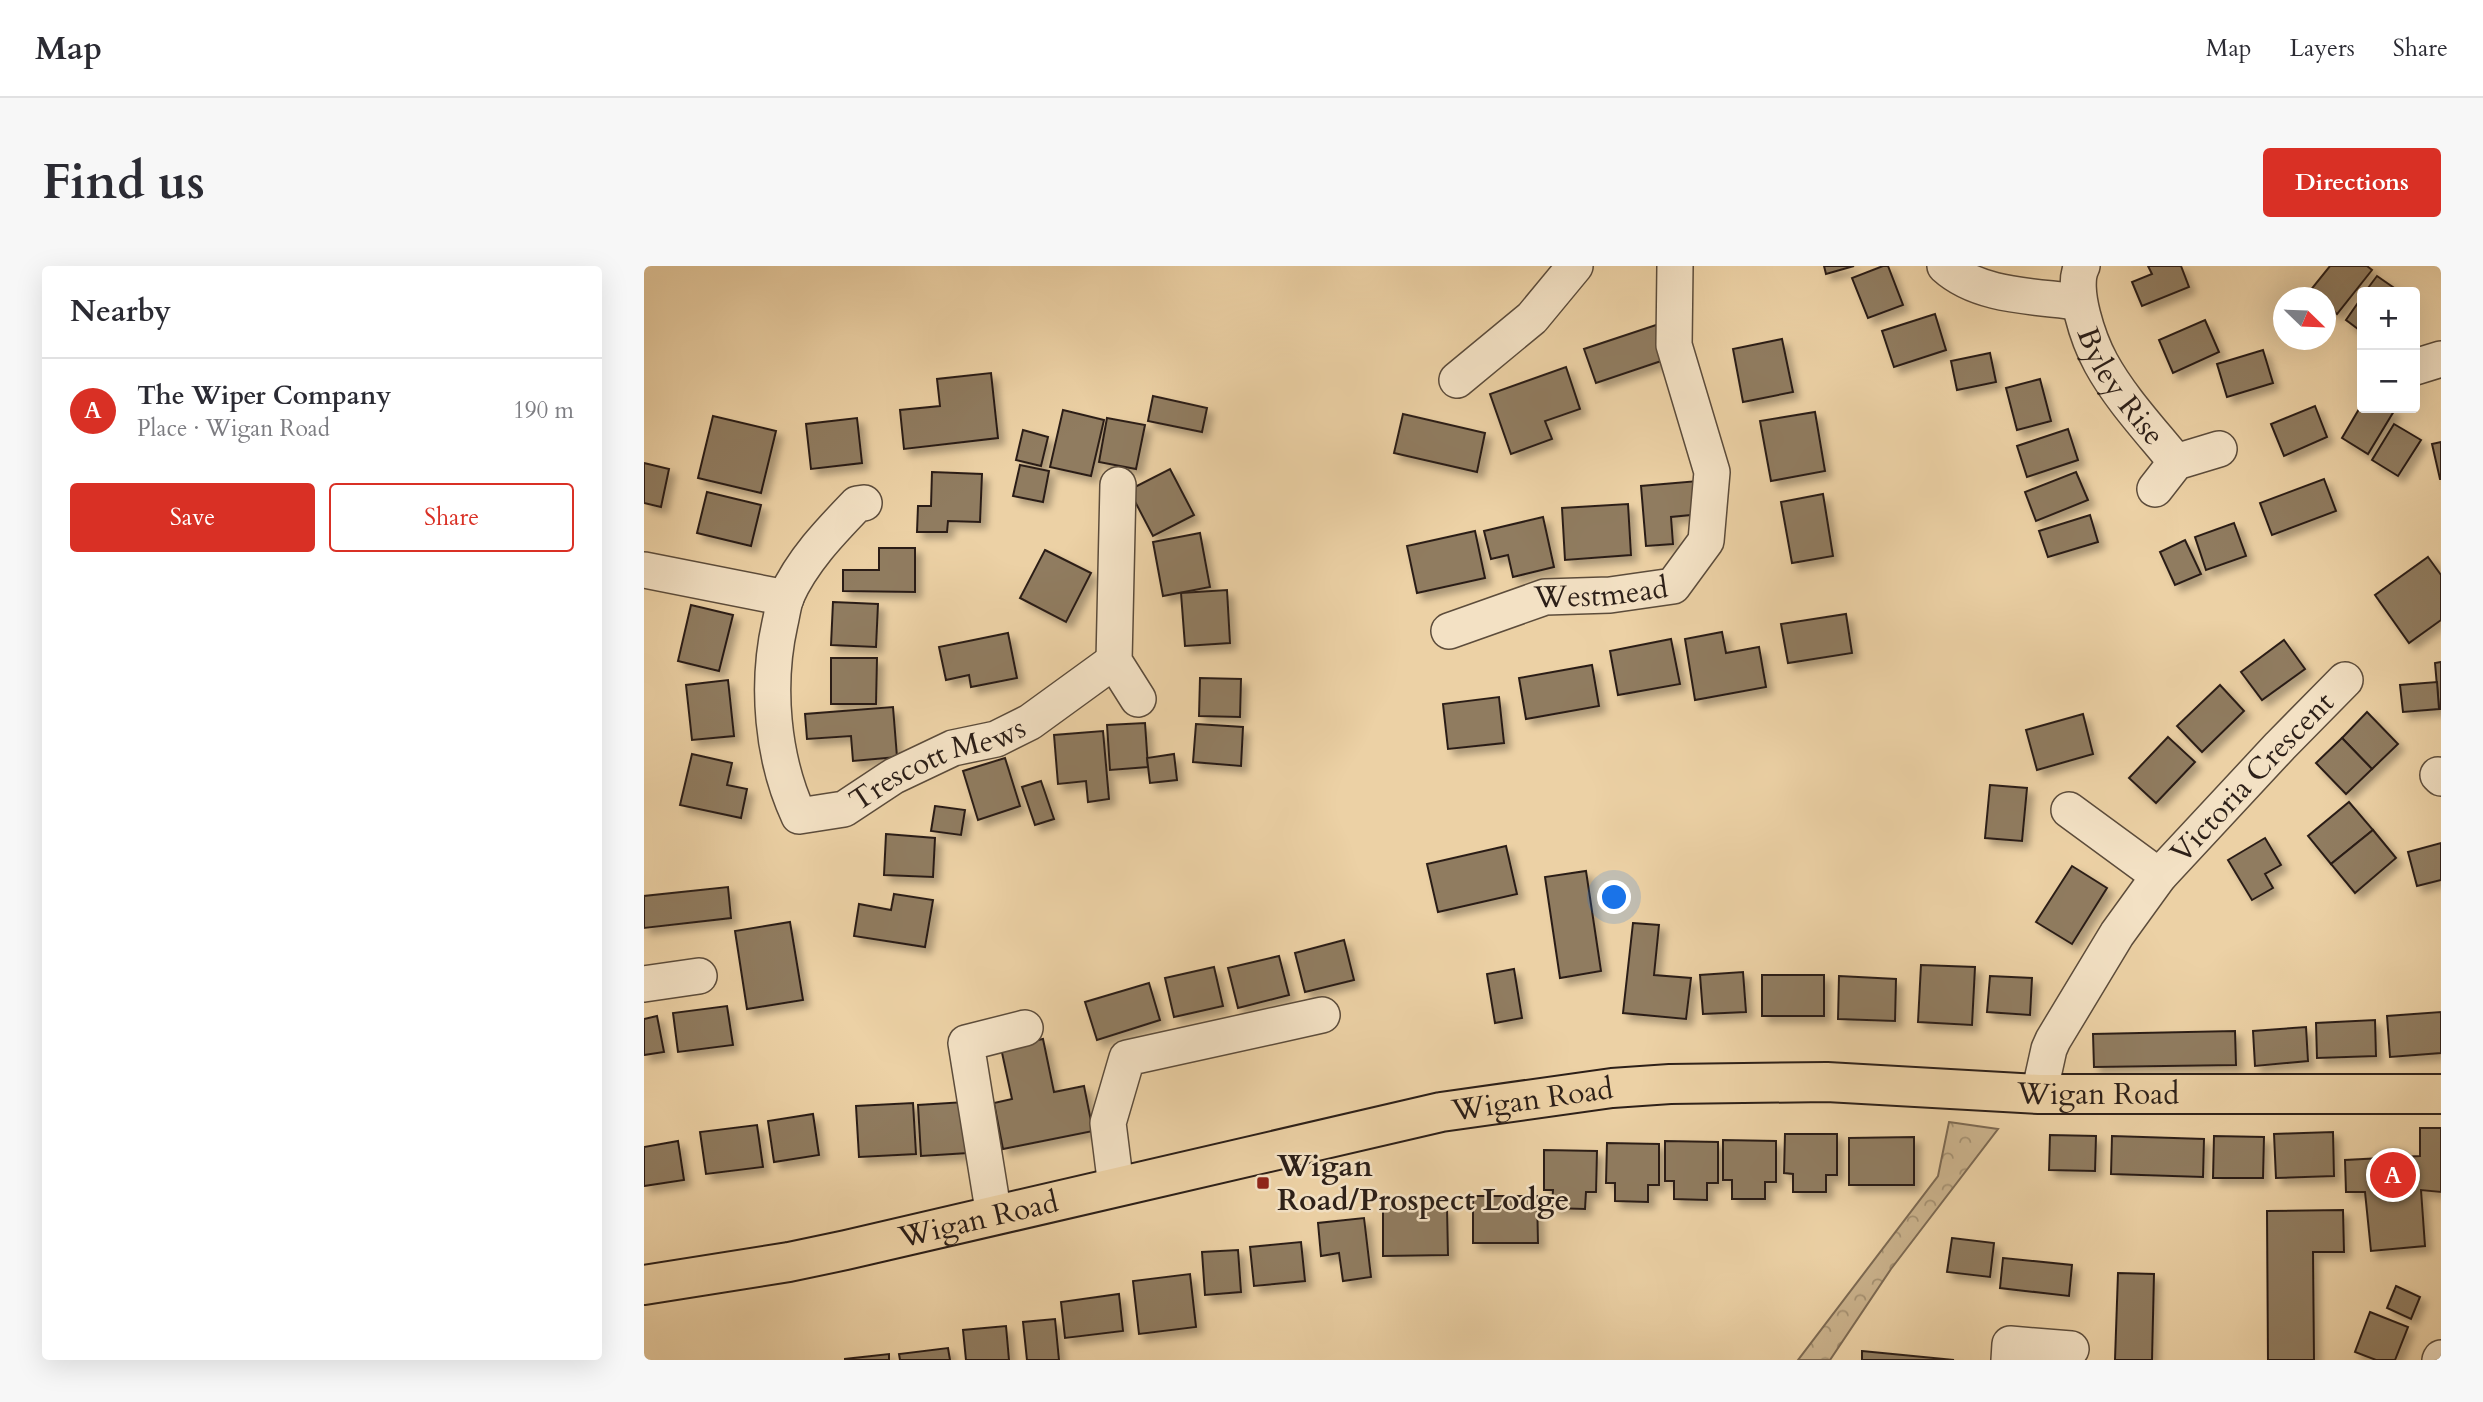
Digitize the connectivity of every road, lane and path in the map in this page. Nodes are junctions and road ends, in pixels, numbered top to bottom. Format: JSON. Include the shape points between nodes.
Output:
{"nodes":[{"id":1,"x":1575,"y":266,"type":"edge"},
{"id":2,"x":1675,"y":266,"type":"edge"},
{"id":3,"x":1945,"y":266,"type":"edge"},
{"id":4,"x":2082,"y":266,"type":"edge"},
{"id":5,"x":2078,"y":302,"type":"junction"},
{"id":6,"x":2441,"y":359,"type":"edge"},
{"id":7,"x":2420,"y":365,"type":"edge"},
{"id":8,"x":1457,"y":380,"type":"dead end"},
{"id":9,"x":2218,"y":449,"type":"dead end"},
{"id":10,"x":1118,"y":485,"type":"dead end"},
{"id":11,"x":864,"y":503,"type":"dead end"},
{"id":12,"x":644,"y":570,"type":"edge"},
{"id":13,"x":786,"y":598,"type":"junction"},
{"id":14,"x":1449,"y":631,"type":"dead end"},
{"id":15,"x":1114,"y":661,"type":"junction"},
{"id":16,"x":2345,"y":680,"type":"dead end"},
{"id":17,"x":1138,"y":699,"type":"dead end"},
{"id":18,"x":2069,"y":810,"type":"dead end"},
{"id":19,"x":2160,"y":876,"type":"junction"},
{"id":20,"x":699,"y":976,"type":"dead end"},
{"id":21,"x":644,"y":984,"type":"edge"},
{"id":22,"x":1322,"y":1015,"type":"dead end"},
{"id":23,"x":1025,"y":1028,"type":"dead end"},
{"id":24,"x":2039,"y":1094,"type":"junction"},
{"id":25,"x":2441,"y":1094,"type":"edge"},
{"id":26,"x":1116,"y":1187,"type":"junction"},
{"id":27,"x":994,"y":1216,"type":"junction"},
{"id":28,"x":644,"y":1285,"type":"edge"},
{"id":29,"x":2071,"y":1349,"type":"dead end"},
{"id":30,"x":2009,"y":1360,"type":"edge"}],
"edges":[{"from":1,"to":8,"type":"street","via":[[1532,318]]},
{"from":2,"to":14,"type":"street","name":"Westmead","via":[[1674,345],[1713,472],[1706,541],[1672,586],[1610,595],[1545,597]]},
{"from":3,"to":5,"type":"street","name":"Byley Rise","via":[[1958,277],[2004,292]]},
{"from":4,"to":5,"type":"street","name":"Byley Rise","via":[[2077,274]]},
{"from":5,"to":9,"type":"street","name":"Byley Rise","via":[[2101,363],[2136,412],[2166,475]]},
{"from":6,"to":7,"type":"street"},
{"from":10,"to":15,"type":"street"},
{"from":11,"to":13,"type":"street","via":[[857,504],[820,544]]},
{"from":12,"to":13,"type":"street"},
{"from":13,"to":15,"type":"street","name":"Trescott Mews","via":[[774,649],[773,705],[787,790],[799,816],[844,809],[894,776],[953,748],[996,739],[1030,722]]},
{"from":15,"to":17,"type":"street"},
{"from":16,"to":19,"type":"street","name":"Victoria Crescent"},
{"from":18,"to":19,"type":"street","name":"Victoria Crescent"},
{"from":19,"to":24,"type":"street","name":"Victoria Crescent","via":[[2117,934],[2053,1040]]},
{"from":20,"to":21,"type":"street"},
{"from":22,"to":26,"type":"street","via":[[1128,1058],[1108,1123]]},
{"from":23,"to":27,"type":"street","via":[[966,1043]]},
{"from":24,"to":25,"type":"highway","name":"Wigan Road"},
{"from":24,"to":26,"type":"highway","name":"Wigan Road","via":[[1827,1083],[1612,1088],[1441,1112]]},
{"from":26,"to":27,"type":"highway","name":"Wigan Road"},
{"from":27,"to":28,"type":"highway","name":"Wigan Road","via":[[789,1262]]},
{"from":29,"to":30,"type":"street","via":[[2010,1344]]}]}
